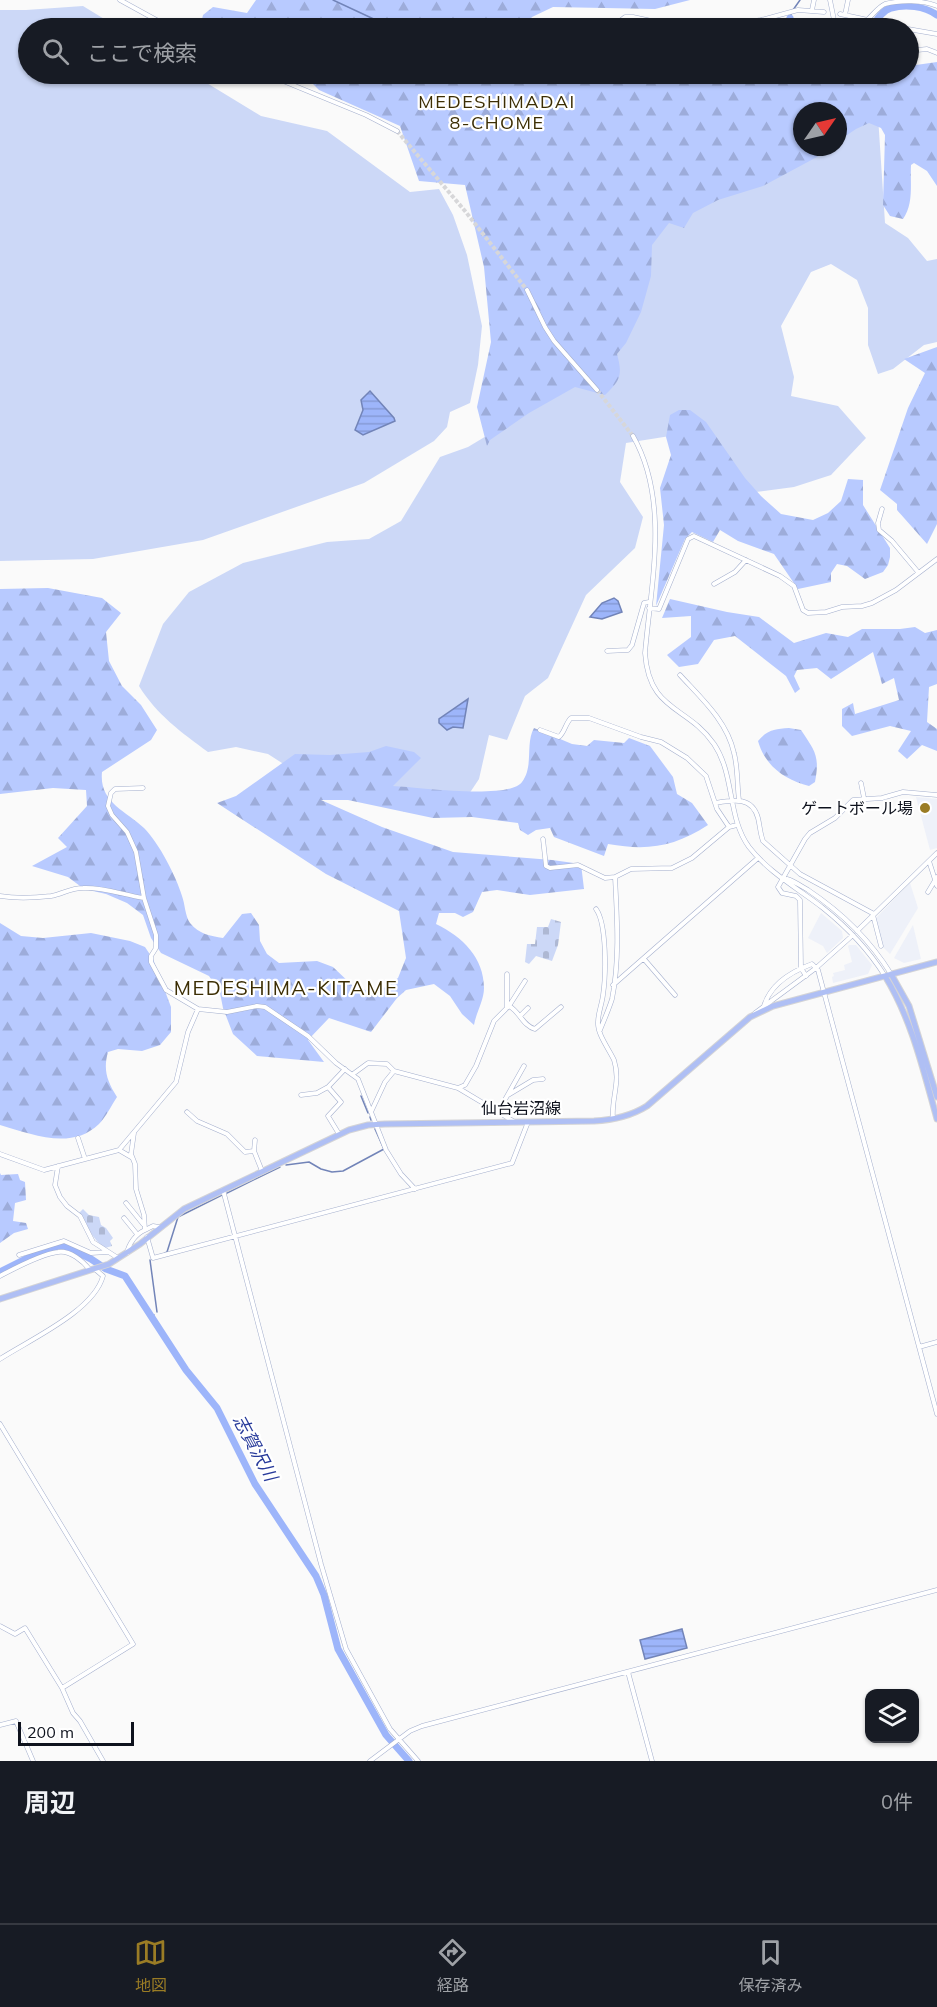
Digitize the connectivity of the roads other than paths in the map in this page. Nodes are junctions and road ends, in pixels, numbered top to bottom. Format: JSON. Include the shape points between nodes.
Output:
{"nodes":[{"id":1,"x":120,"y":0,"type":"edge"},
{"id":2,"x":814,"y":0,"type":"edge"},
{"id":3,"x":830,"y":0,"type":"edge"},
{"id":4,"x":848,"y":0,"type":"edge"},
{"id":5,"x":937,"y":6,"type":"edge"},
{"id":6,"x":812,"y":10,"type":"junction"},
{"id":7,"x":824,"y":12,"type":"dead end"},
{"id":8,"x":153,"y":18,"type":"edge"},
{"id":9,"x":624,"y":18,"type":"edge"},
{"id":10,"x":642,"y":18,"type":"edge"},
{"id":11,"x":767,"y":18,"type":"edge"},
{"id":12,"x":834,"y":18,"type":"edge"},
{"id":13,"x":859,"y":18,"type":"edge"},
{"id":14,"x":871,"y":18,"type":"edge"},
{"id":15,"x":919,"y":31,"type":"edge"},
{"id":16,"x":937,"y":34,"type":"edge"},
{"id":17,"x":919,"y":50,"type":"edge"},
{"id":18,"x":937,"y":52,"type":"edge"},
{"id":19,"x":290,"y":84,"type":"edge"},
{"id":20,"x":397,"y":131,"type":"tunnel mouth"},
{"id":21,"x":527,"y":290,"type":"tunnel mouth"},
{"id":22,"x":597,"y":390,"type":"tunnel mouth"},
{"id":23,"x":633,"y":436,"type":"tunnel mouth"},
{"id":24,"x":882,"y":509,"type":"dead end"},
{"id":25,"x":937,"y":559,"type":"edge"},
{"id":26,"x":746,"y":560,"type":"junction"},
{"id":27,"x":918,"y":572,"type":"junction"},
{"id":28,"x":714,"y":584,"type":"dead end"},
{"id":29,"x":650,"y":602,"type":"junction"},
{"id":30,"x":649,"y":608,"type":"junction"},
{"id":31,"x":607,"y":651,"type":"dead end"},
{"id":32,"x":680,"y":675,"type":"dead end"},
{"id":33,"x":540,"y":730,"type":"dead end"},
{"id":34,"x":861,"y":783,"type":"dead end"},
{"id":35,"x":143,"y":788,"type":"dead end"},
{"id":36,"x":937,"y":795,"type":"edge"},
{"id":37,"x":864,"y":798,"type":"junction"},
{"id":38,"x":731,"y":800,"type":"junction"},
{"id":39,"x":739,"y":800,"type":"junction"},
{"id":40,"x":715,"y":803,"type":"junction"},
{"id":41,"x":737,"y":825,"type":"junction"},
{"id":42,"x":729,"y":827,"type":"junction"},
{"id":43,"x":543,"y":839,"type":"dead end"},
{"id":44,"x":937,"y":854,"type":"edge"},
{"id":45,"x":758,"y":858,"type":"junction"},
{"id":46,"x":929,"y":861,"type":"junction"},
{"id":47,"x":791,"y":867,"type":"junction"},
{"id":48,"x":615,"y":877,"type":"junction"},
{"id":49,"x":783,"y":878,"type":"junction"},
{"id":50,"x":936,"y":879,"type":"edge"},
{"id":51,"x":937,"y":886,"type":"edge"},
{"id":52,"x":928,"y":892,"type":"dead end"},
{"id":53,"x":0,"y":896,"type":"edge"},
{"id":54,"x":144,"y":897,"type":"junction"},
{"id":55,"x":596,"y":909,"type":"dead end"},
{"id":56,"x":874,"y":915,"type":"junction"},
{"id":57,"x":857,"y":931,"type":"junction"},
{"id":58,"x":853,"y":935,"type":"junction"},
{"id":59,"x":881,"y":945,"type":"dead end"},
{"id":60,"x":644,"y":959,"type":"junction"},
{"id":61,"x":937,"y":962,"type":"edge"},
{"id":62,"x":801,"y":968,"type":"junction"},
{"id":63,"x":816,"y":968,"type":"junction"},
{"id":64,"x":507,"y":974,"type":"dead end"},
{"id":65,"x":888,"y":975,"type":"junction"},
{"id":66,"x":806,"y":976,"type":"junction"},
{"id":67,"x":525,"y":981,"type":"dead end"},
{"id":68,"x":613,"y":986,"type":"junction"},
{"id":69,"x":825,"y":991,"type":"junction"},
{"id":70,"x":675,"y":995,"type":"dead end"},
{"id":71,"x":508,"y":1007,"type":"junction"},
{"id":72,"x":561,"y":1007,"type":"dead end"},
{"id":73,"x":528,"y":1008,"type":"dead end"},
{"id":74,"x":763,"y":1008,"type":"junction"},
{"id":75,"x":198,"y":1009,"type":"junction"},
{"id":76,"x":520,"y":1016,"type":"junction"},
{"id":77,"x":600,"y":1030,"type":"junction"},
{"id":78,"x":524,"y":1066,"type":"dead end"},
{"id":79,"x":345,"y":1069,"type":"junction"},
{"id":80,"x":394,"y":1071,"type":"junction"},
{"id":81,"x":353,"y":1074,"type":"junction"},
{"id":82,"x":543,"y":1079,"type":"dead end"},
{"id":83,"x":328,"y":1087,"type":"junction"},
{"id":84,"x":458,"y":1088,"type":"junction"},
{"id":85,"x":301,"y":1095,"type":"dead end"},
{"id":86,"x":507,"y":1095,"type":"junction"},
{"id":87,"x":937,"y":1097,"type":"edge"},
{"id":88,"x":187,"y":1112,"type":"dead end"},
{"id":89,"x":498,"y":1112,"type":"junction"},
{"id":90,"x":370,"y":1113,"type":"junction"},
{"id":91,"x":613,"y":1119,"type":"junction"},
{"id":92,"x":937,"y":1119,"type":"edge"},
{"id":93,"x":513,"y":1121,"type":"junction"},
{"id":94,"x":528,"y":1122,"type":"junction"},
{"id":95,"x":375,"y":1124,"type":"junction"},
{"id":96,"x":134,"y":1133,"type":"junction"},
{"id":97,"x":339,"y":1134,"type":"junction"},
{"id":98,"x":78,"y":1138,"type":"dead end"},
{"id":99,"x":255,"y":1140,"type":"dead end"},
{"id":100,"x":119,"y":1150,"type":"junction"},
{"id":101,"x":254,"y":1151,"type":"junction"},
{"id":102,"x":0,"y":1154,"type":"edge"},
{"id":103,"x":132,"y":1158,"type":"junction"},
{"id":104,"x":85,"y":1159,"type":"junction"},
{"id":105,"x":58,"y":1166,"type":"junction"},
{"id":106,"x":262,"y":1170,"type":"junction"},
{"id":107,"x":223,"y":1189,"type":"junction"},
{"id":108,"x":415,"y":1190,"type":"junction"},
{"id":109,"x":126,"y":1203,"type":"dead end"},
{"id":110,"x":124,"y":1218,"type":"dead end"},
{"id":111,"x":144,"y":1227,"type":"junction"},
{"id":112,"x":159,"y":1227,"type":"junction"},
{"id":113,"x":137,"y":1234,"type":"junction"},
{"id":114,"x":147,"y":1237,"type":"junction"},
{"id":115,"x":236,"y":1237,"type":"junction"},
{"id":116,"x":108,"y":1252,"type":"junction"},
{"id":117,"x":127,"y":1253,"type":"junction"},
{"id":118,"x":19,"y":1255,"type":"dead end"},
{"id":119,"x":118,"y":1259,"type":"junction"},
{"id":120,"x":95,"y":1270,"type":"junction"},
{"id":121,"x":0,"y":1276,"type":"edge"},
{"id":122,"x":0,"y":1299,"type":"edge"},
{"id":123,"x":937,"y":1342,"type":"edge"},
{"id":124,"x":919,"y":1347,"type":"junction"},
{"id":125,"x":0,"y":1359,"type":"edge"},
{"id":126,"x":937,"y":1414,"type":"edge"},
{"id":127,"x":0,"y":1424,"type":"edge"},
{"id":128,"x":937,"y":1590,"type":"edge"},
{"id":129,"x":0,"y":1626,"type":"edge"},
{"id":130,"x":628,"y":1672,"type":"junction"},
{"id":131,"x":62,"y":1688,"type":"junction"},
{"id":132,"x":0,"y":1725,"type":"edge"},
{"id":133,"x":397,"y":1740,"type":"junction"},
{"id":134,"x":33,"y":1761,"type":"edge"},
{"id":135,"x":103,"y":1761,"type":"edge"},
{"id":136,"x":370,"y":1761,"type":"edge"},
{"id":137,"x":418,"y":1761,"type":"edge"},
{"id":138,"x":652,"y":1761,"type":"edge"}],
"edges":[{"from":1,"to":8,"type":"street"},
{"from":2,"to":6,"type":"street"},
{"from":3,"to":12,"type":"street"},
{"from":4,"to":13,"type":"street","via":[[843,15]]},
{"from":5,"to":14,"type":"street","via":[[921,0],[886,4]]},
{"from":6,"to":7,"type":"street"},
{"from":6,"to":11,"type":"street"},
{"from":9,"to":10,"type":"street"},
{"from":15,"to":16,"type":"street"},
{"from":17,"to":18,"type":"street"},
{"from":19,"to":20,"type":"street"},
{"from":21,"to":22,"type":"street","via":[[554,341]]},
{"from":23,"to":29,"type":"street","via":[[645,461],[655,508]]},
{"from":24,"to":27,"type":"street","via":[[879,530]]},
{"from":25,"to":27,"type":"street"},
{"from":26,"to":27,"type":"street","via":[[794,586],[803,610],[808,613],[872,603]]},
{"from":26,"to":28,"type":"street"},
{"from":26,"to":30,"type":"street","via":[[699,537],[691,537],[659,609]]},
{"from":29,"to":30,"type":"street"},
{"from":29,"to":31,"type":"street","via":[[644,603],[628,650]]},
{"from":30,"to":38,"type":"street","via":[[645,653],[652,685],[661,698],[712,742],[723,762]]},
{"from":32,"to":39,"type":"street","via":[[729,736]]},
{"from":33,"to":40,"type":"street","via":[[559,737],[571,718],[588,717],[661,742],[700,769],[709,781]]},
{"from":34,"to":37,"type":"street"},
{"from":35,"to":54,"type":"street","via":[[115,789],[108,806],[128,832],[136,852]]},
{"from":36,"to":37,"type":"street","via":[[903,792]]},
{"from":37,"to":47,"type":"street","via":[[851,800],[835,818],[810,833]]},
{"from":38,"to":39,"type":"street"},
{"from":38,"to":40,"type":"street"},
{"from":38,"to":41,"type":"street"},
{"from":39,"to":47,"type":"street","via":[[753,807],[763,841]]},
{"from":40,"to":42,"type":"street"},
{"from":41,"to":42,"type":"street"},
{"from":41,"to":45,"type":"street"},
{"from":42,"to":48,"type":"street","via":[[672,868],[631,869]]},
{"from":43,"to":48,"type":"street","via":[[545,863],[550,868],[578,865],[605,878]]},
{"from":44,"to":46,"type":"street"},
{"from":45,"to":49,"type":"street"},
{"from":45,"to":60,"type":"street"},
{"from":46,"to":50,"type":"street"},
{"from":46,"to":56,"type":"street"},
{"from":47,"to":49,"type":"street"},
{"from":47,"to":56,"type":"street"},
{"from":48,"to":68,"type":"street","via":[[618,935]]},
{"from":49,"to":57,"type":"street","via":[[819,898]]},
{"from":49,"to":58,"type":"street"},
{"from":49,"to":62,"type":"street","via":[[780,890],[800,900]]},
{"from":50,"to":51,"type":"street"},
{"from":50,"to":52,"type":"street"},
{"from":53,"to":54,"type":"street","via":[[31,899],[74,888],[94,888]]},
{"from":54,"to":75,"type":"street","via":[[156,935],[156,948],[151,956],[154,970],[166,990]]},
{"from":55,"to":77,"type":"street","via":[[604,927],[604,993],[597,1025]]},
{"from":56,"to":57,"type":"street"},
{"from":56,"to":59,"type":"street"},
{"from":57,"to":65,"type":"street"},
{"from":58,"to":63,"type":"street"},
{"from":58,"to":65,"type":"street"},
{"from":60,"to":68,"type":"street"},
{"from":60,"to":70,"type":"street"},
{"from":61,"to":65,"type":"main road","name":"仙台岩沼線"},
{"from":62,"to":63,"type":"street","via":[[812,964]]},
{"from":62,"to":66,"type":"street"},
{"from":62,"to":74,"type":"street","via":[[784,977],[766,998]]},
{"from":63,"to":66,"type":"street"},
{"from":63,"to":69,"type":"street"},
{"from":64,"to":71,"type":"street"},
{"from":65,"to":69,"type":"main road","name":"仙台岩沼線"},
{"from":65,"to":87,"type":"main road","via":[[909,1006]]},
{"from":65,"to":92,"type":"main road","via":[[916,1042]]},
{"from":66,"to":74,"type":"street"},
{"from":67,"to":71,"type":"street"},
{"from":68,"to":77,"type":"street"},
{"from":69,"to":74,"type":"main road","name":"仙台岩沼線"},
{"from":69,"to":124,"type":"street"},
{"from":71,"to":76,"type":"street"},
{"from":71,"to":84,"type":"street","via":[[494,1022],[465,1085]]},
{"from":72,"to":76,"type":"street","via":[[534,1029]]},
{"from":73,"to":76,"type":"street"},
{"from":74,"to":91,"type":"main road","name":"仙台岩沼線","via":[[647,1106]]},
{"from":75,"to":79,"type":"street","via":[[227,1012],[265,1007],[308,1036]]},
{"from":75,"to":96,"type":"street","via":[[176,1082]]},
{"from":77,"to":91,"type":"street","via":[[617,1071],[611,1103]]},
{"from":78,"to":86,"type":"street"},
{"from":79,"to":81,"type":"street"},
{"from":79,"to":83,"type":"street"},
{"from":80,"to":81,"type":"street","via":[[387,1065],[371,1062]]},
{"from":80,"to":84,"type":"street"},
{"from":80,"to":90,"type":"street"},
{"from":81,"to":90,"type":"street","via":[[361,1082]]},
{"from":82,"to":86,"type":"street","via":[[533,1080]]},
{"from":83,"to":85,"type":"street"},
{"from":83,"to":97,"type":"street","via":[[342,1102],[328,1116]]},
{"from":84,"to":89,"type":"street"},
{"from":86,"to":89,"type":"street"},
{"from":88,"to":101,"type":"street","via":[[226,1134],[245,1152]]},
{"from":89,"to":93,"type":"street"},
{"from":90,"to":95,"type":"street"},
{"from":91,"to":94,"type":"main road","name":"仙台岩沼線"},
{"from":93,"to":94,"type":"main road","name":"仙台岩沼線"},
{"from":93,"to":95,"type":"main road","name":"仙台岩沼線"},
{"from":94,"to":108,"type":"street","via":[[512,1163]]},
{"from":95,"to":97,"type":"main road","name":"仙台岩沼線"},
{"from":95,"to":108,"type":"street","via":[[386,1150]]},
{"from":96,"to":100,"type":"street"},
{"from":96,"to":103,"type":"street"},
{"from":97,"to":106,"type":"main road","name":"仙台岩沼線"},
{"from":98,"to":104,"type":"street"},
{"from":99,"to":101,"type":"street"},
{"from":100,"to":103,"type":"street"},
{"from":100,"to":104,"type":"street"},
{"from":101,"to":106,"type":"street"},
{"from":102,"to":105,"type":"street","via":[[44,1170]]},
{"from":103,"to":111,"type":"street"},
{"from":104,"to":105,"type":"street"},
{"from":105,"to":116,"type":"street","via":[[55,1185],[61,1198],[80,1216],[93,1242]]},
{"from":106,"to":107,"type":"main road","name":"仙台岩沼線"},
{"from":107,"to":112,"type":"main road","name":"仙台岩沼線"},
{"from":107,"to":115,"type":"street"},
{"from":108,"to":115,"type":"street"},
{"from":109,"to":111,"type":"street"},
{"from":110,"to":113,"type":"street"},
{"from":111,"to":112,"type":"street"},
{"from":111,"to":113,"type":"street"},
{"from":112,"to":114,"type":"main road","name":"仙台岩沼線"},
{"from":113,"to":117,"type":"street"},
{"from":114,"to":115,"type":"street","via":[[153,1258]]},
{"from":114,"to":117,"type":"main road","name":"仙台岩沼線"},
{"from":115,"to":133,"type":"street","via":[[339,1629],[357,1671]]},
{"from":116,"to":118,"type":"street","via":[[91,1253],[64,1241]]},
{"from":116,"to":119,"type":"street"},
{"from":117,"to":119,"type":"main road","name":"仙台岩沼線"},
{"from":119,"to":120,"type":"main road","name":"仙台岩沼線"},
{"from":120,"to":121,"type":"street","via":[[80,1259],[58,1252]]},
{"from":120,"to":122,"type":"main road","name":"仙台岩沼線"},
{"from":120,"to":125,"type":"street","via":[[103,1276],[102,1282],[90,1300]]},
{"from":123,"to":124,"type":"street"},
{"from":124,"to":126,"type":"street"},
{"from":127,"to":131,"type":"street","via":[[133,1644]]},
{"from":128,"to":130,"type":"street"},
{"from":129,"to":131,"type":"street","via":[[15,1634],[25,1628]]},
{"from":130,"to":133,"type":"street","via":[[422,1726]]},
{"from":130,"to":138,"type":"street"},
{"from":131,"to":135,"type":"street"},
{"from":132,"to":134,"type":"street","via":[[16,1721]]},
{"from":133,"to":136,"type":"street"},
{"from":133,"to":137,"type":"street"}]}
